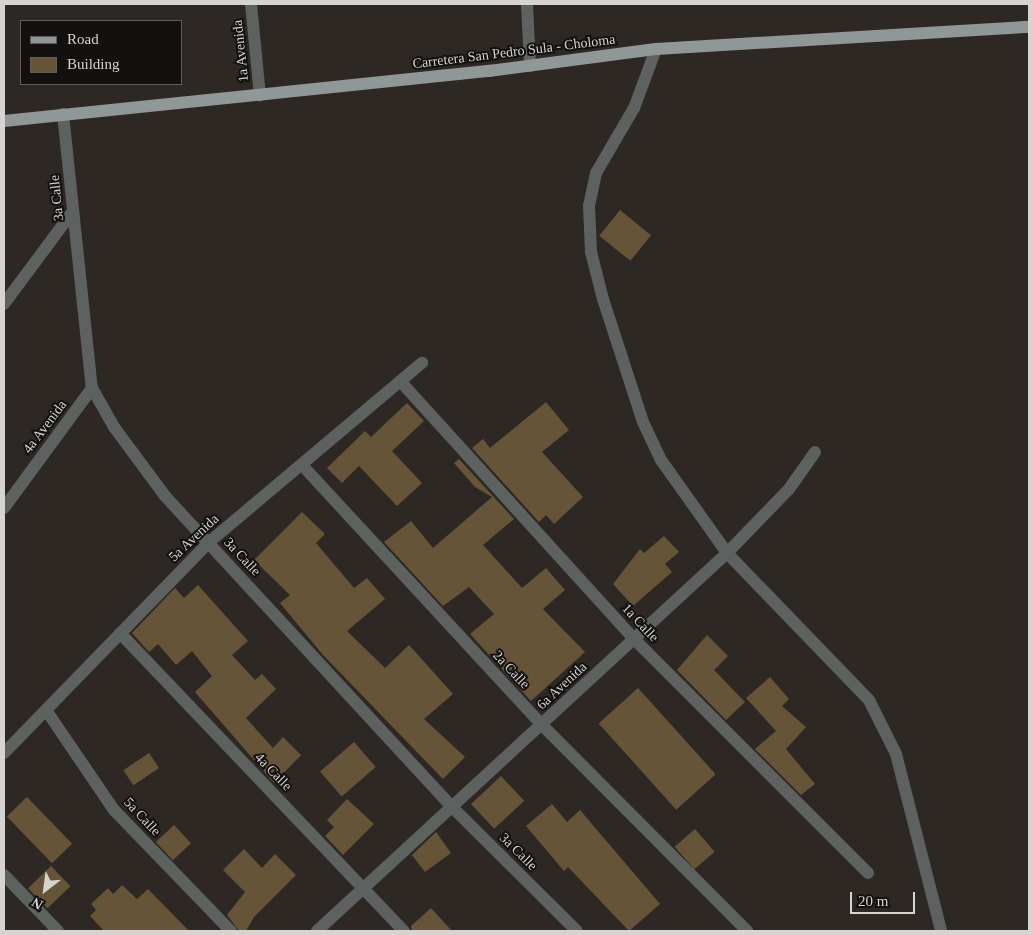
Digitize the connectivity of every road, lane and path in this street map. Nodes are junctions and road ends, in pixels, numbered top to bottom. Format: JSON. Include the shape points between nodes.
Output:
{"nodes":[{"id":1,"x":251,"y":4,"type":"edge"},
{"id":2,"x":527,"y":4,"type":"edge"},
{"id":3,"x":1029,"y":27,"type":"edge"},
{"id":4,"x":656,"y":49,"type":"junction"},
{"id":5,"x":530,"y":66,"type":"junction"},
{"id":6,"x":260,"y":96,"type":"junction"},
{"id":7,"x":63,"y":114,"type":"junction"},
{"id":8,"x":4,"y":121,"type":"edge"},
{"id":9,"x":74,"y":211,"type":"junction"},
{"id":10,"x":4,"y":304,"type":"edge"},
{"id":11,"x":422,"y":363,"type":"dead end"},
{"id":12,"x":401,"y":382,"type":"junction"},
{"id":13,"x":92,"y":388,"type":"junction"},
{"id":14,"x":815,"y":452,"type":"dead end"},
{"id":15,"x":302,"y":464,"type":"junction"},
{"id":16,"x":4,"y":508,"type":"edge"},
{"id":17,"x":208,"y":543,"type":"junction"},
{"id":18,"x":727,"y":553,"type":"junction"},
{"id":19,"x":120,"y":633,"type":"junction"},
{"id":20,"x":634,"y":639,"type":"junction"},
{"id":21,"x":46,"y":710,"type":"junction"},
{"id":22,"x":542,"y":725,"type":"junction"},
{"id":23,"x":4,"y":753,"type":"edge"},
{"id":24,"x":453,"y":808,"type":"junction"},
{"id":25,"x":868,"y":873,"type":"dead end"},
{"id":26,"x":4,"y":875,"type":"edge"},
{"id":27,"x":364,"y":889,"type":"junction"},
{"id":28,"x":58,"y":931,"type":"edge"},
{"id":29,"x":231,"y":931,"type":"edge"},
{"id":30,"x":317,"y":931,"type":"edge"},
{"id":31,"x":404,"y":931,"type":"edge"},
{"id":32,"x":577,"y":931,"type":"edge"},
{"id":33,"x":747,"y":931,"type":"edge"},
{"id":34,"x":940,"y":931,"type":"edge"}],
"edges":[{"from":1,"to":6,"type":"street","name":"1a Avenida"},
{"from":2,"to":5,"type":"street"},
{"from":3,"to":4,"type":"main road","name":"Carretera San Pedro Sula - Choloma"},
{"from":4,"to":5,"type":"main road","name":"Carretera San Pedro Sula - Choloma"},
{"from":4,"to":18,"type":"street","via":[[634,108],[596,173],[589,206],[591,252],[643,422],[661,460]]},
{"from":5,"to":6,"type":"main road","name":"Carretera San Pedro Sula - Choloma"},
{"from":6,"to":7,"type":"main road","name":"Carretera San Pedro Sula - Choloma"},
{"from":7,"to":8,"type":"main road","name":"Carretera San Pedro Sula - Choloma"},
{"from":7,"to":9,"type":"street","name":"3a Calle"},
{"from":9,"to":10,"type":"street"},
{"from":9,"to":13,"type":"street","name":"3a Calle"},
{"from":11,"to":12,"type":"street","name":"5a Avenida"},
{"from":12,"to":15,"type":"street","name":"5a Avenida"},
{"from":12,"to":20,"type":"street","name":"1a Calle"},
{"from":13,"to":16,"type":"street","name":"4a Avenida"},
{"from":13,"to":17,"type":"street","name":"3a Calle","via":[[114,427],[165,496]]},
{"from":14,"to":18,"type":"street","name":"6a Avenida","via":[[789,490]]},
{"from":15,"to":17,"type":"street","name":"5a Avenida"},
{"from":15,"to":22,"type":"street","name":"2a Calle"},
{"from":17,"to":19,"type":"street","name":"5a Avenida"},
{"from":17,"to":24,"type":"street","name":"3a Calle"},
{"from":18,"to":20,"type":"street","name":"6a Avenida"},
{"from":18,"to":34,"type":"street","via":[[869,700],[896,754]]},
{"from":19,"to":21,"type":"street","name":"5a Avenida"},
{"from":19,"to":27,"type":"street","name":"4a Calle"},
{"from":20,"to":22,"type":"street","name":"6a Avenida"},
{"from":20,"to":25,"type":"street","name":"1a Calle"},
{"from":21,"to":23,"type":"street","name":"5a Avenida"},
{"from":21,"to":29,"type":"street","name":"5a Calle","via":[[114,810]]},
{"from":22,"to":24,"type":"street","name":"6a Avenida"},
{"from":22,"to":33,"type":"street","name":"2a Calle"},
{"from":24,"to":27,"type":"street","name":"6a Avenida"},
{"from":24,"to":32,"type":"street","name":"3a Calle"},
{"from":26,"to":28,"type":"street"},
{"from":27,"to":30,"type":"street","name":"6a Avenida"},
{"from":27,"to":31,"type":"street","name":"4a Calle"}]}
